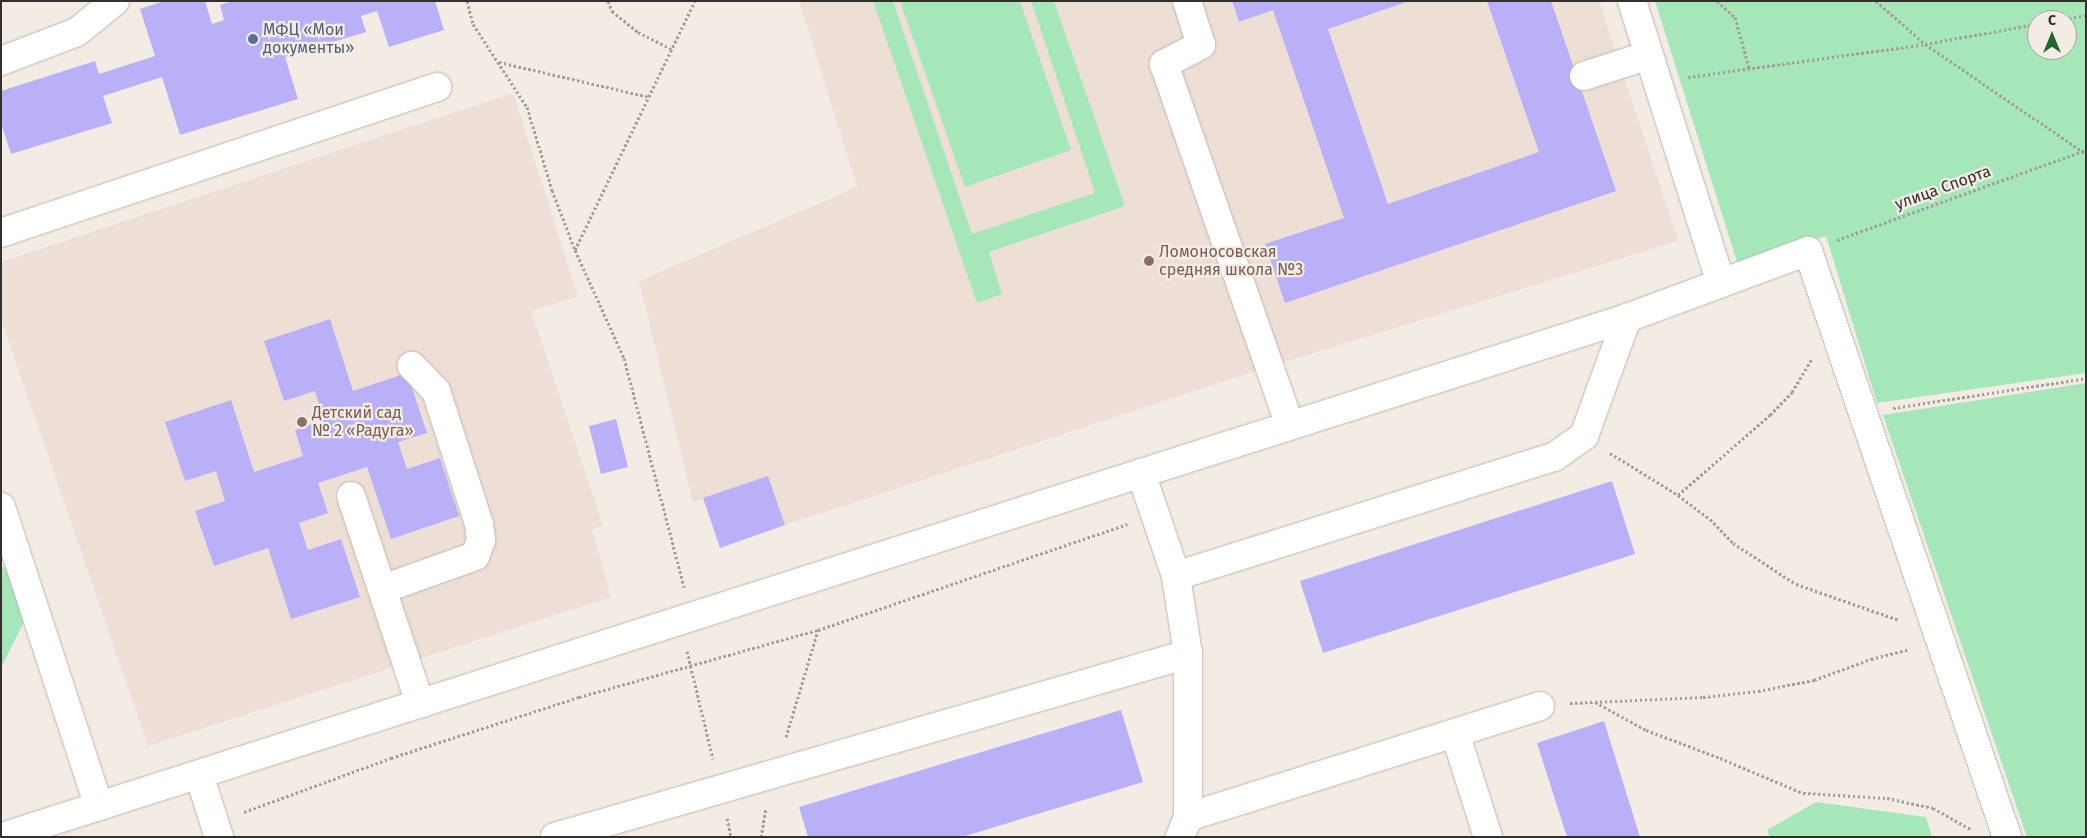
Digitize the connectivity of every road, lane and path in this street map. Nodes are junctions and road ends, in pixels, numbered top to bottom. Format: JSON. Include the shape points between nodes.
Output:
{"nodes":[{"id":1,"x":115,"y":1,"type":"edge"},
{"id":2,"x":467,"y":1,"type":"edge"},
{"id":3,"x":608,"y":1,"type":"edge"},
{"id":4,"x":695,"y":1,"type":"edge"},
{"id":5,"x":1187,"y":1,"type":"edge"},
{"id":6,"x":1632,"y":1,"type":"edge"},
{"id":7,"x":1717,"y":1,"type":"edge"},
{"id":8,"x":1876,"y":1,"type":"edge"},
{"id":9,"x":2027,"y":26,"type":"edge"},
{"id":10,"x":1925,"y":44,"type":"junction"},
{"id":11,"x":672,"y":49,"type":"junction"},
{"id":12,"x":1649,"y":55,"type":"junction"},
{"id":13,"x":1,"y":61,"type":"edge"},
{"id":14,"x":499,"y":61,"type":"junction"},
{"id":15,"x":1749,"y":68,"type":"junction"},
{"id":16,"x":1584,"y":76,"type":"dead end"},
{"id":17,"x":1657,"y":82,"type":"junction"},
{"id":18,"x":437,"y":87,"type":"dead end"},
{"id":19,"x":649,"y":97,"type":"junction"},
{"id":20,"x":2084,"y":150,"type":"edge"},
{"id":21,"x":2086,"y":154,"type":"edge"},
{"id":22,"x":1,"y":233,"type":"edge"},
{"id":23,"x":575,"y":250,"type":"junction"},
{"id":24,"x":1808,"y":251,"type":"junction"},
{"id":25,"x":1721,"y":283,"type":"junction"},
{"id":26,"x":1627,"y":318,"type":"junction"},
{"id":27,"x":1832,"y":324,"type":"junction"},
{"id":28,"x":412,"y":366,"type":"dead end"},
{"id":29,"x":2086,"y":378,"type":"edge"},
{"id":30,"x":1862,"y":413,"type":"junction"},
{"id":31,"x":1290,"y":426,"type":"junction"},
{"id":32,"x":1584,"y":436,"type":"junction"},
{"id":33,"x":1141,"y":473,"type":"junction"},
{"id":34,"x":1678,"y":494,"type":"junction"},
{"id":35,"x":351,"y":496,"type":"dead end"},
{"id":36,"x":1,"y":507,"type":"edge"},
{"id":37,"x":1156,"y":514,"type":"junction"},
{"id":38,"x":1176,"y":576,"type":"junction"},
{"id":39,"x":383,"y":589,"type":"junction"},
{"id":40,"x":686,"y":619,"type":"junction"},
{"id":41,"x":1899,"y":619,"type":"dead end"},
{"id":42,"x":818,"y":630,"type":"junction"},
{"id":43,"x":1908,"y":650,"type":"dead end"},
{"id":44,"x":1188,"y":654,"type":"junction"},
{"id":45,"x":692,"y":667,"type":"junction"},
{"id":46,"x":1595,"y":702,"type":"junction"},
{"id":47,"x":420,"y":704,"type":"junction"},
{"id":48,"x":1540,"y":706,"type":"joint"},
{"id":49,"x":1455,"y":733,"type":"junction"},
{"id":50,"x":772,"y":774,"type":"junction"},
{"id":51,"x":199,"y":775,"type":"junction"},
{"id":52,"x":720,"y":789,"type":"junction"},
{"id":53,"x":99,"y":806,"type":"junction"},
{"id":54,"x":1184,"y":827,"type":"edge"},
{"id":55,"x":217,"y":829,"type":"edge"},
{"id":56,"x":1978,"y":833,"type":"dead end"},
{"id":57,"x":2,"y":837,"type":"edge"},
{"id":58,"x":555,"y":837,"type":"edge"},
{"id":59,"x":731,"y":837,"type":"edge"},
{"id":60,"x":761,"y":837,"type":"edge"},
{"id":61,"x":1488,"y":837,"type":"edge"},
{"id":62,"x":2007,"y":837,"type":"edge"}],
"edges":[{"from":1,"to":13,"type":"street","via":[[77,32]]},
{"from":2,"to":14,"type":"path","via":[[473,24]]},
{"from":3,"to":11,"type":"path","via":[[612,11],[638,32]]},
{"from":4,"to":11,"type":"path"},
{"from":5,"to":31,"type":"street","via":[[1201,45],[1164,64]]},
{"from":6,"to":12,"type":"street"},
{"from":7,"to":15,"type":"path","via":[[1735,17]]},
{"from":8,"to":10,"type":"path"},
{"from":9,"to":10,"type":"path"},
{"from":10,"to":15,"type":"path"},
{"from":10,"to":20,"type":"path"},
{"from":11,"to":19,"type":"path"},
{"from":12,"to":16,"type":"street"},
{"from":12,"to":17,"type":"street"},
{"from":14,"to":19,"type":"path"},
{"from":14,"to":23,"type":"path","via":[[527,107],[552,190]]},
{"from":15,"to":17,"type":"path"},
{"from":17,"to":25,"type":"street"},
{"from":18,"to":22,"type":"street"},
{"from":19,"to":23,"type":"path"},
{"from":20,"to":21,"type":"path"},
{"from":20,"to":24,"type":"path","name":"улица Спорта"},
{"from":23,"to":40,"type":"path","via":[[624,358]]},
{"from":24,"to":25,"type":"street"},
{"from":24,"to":27,"type":"street"},
{"from":25,"to":26,"type":"street"},
{"from":26,"to":31,"type":"street"},
{"from":26,"to":32,"type":"street"},
{"from":27,"to":30,"type":"street"},
{"from":27,"to":34,"type":"path","via":[[1792,392]]},
{"from":28,"to":39,"type":"street","via":[[436,391],[480,524],[481,540],[475,556]]},
{"from":29,"to":30,"type":"path"},
{"from":30,"to":62,"type":"street"},
{"from":31,"to":33,"type":"street"},
{"from":32,"to":34,"type":"path"},
{"from":32,"to":38,"type":"street","via":[[1554,457]]},
{"from":33,"to":37,"type":"street"},
{"from":33,"to":40,"type":"street"},
{"from":34,"to":41,"type":"path","via":[[1710,519],[1733,543],[1796,584]]},
{"from":35,"to":39,"type":"street"},
{"from":36,"to":53,"type":"street"},
{"from":37,"to":38,"type":"street"},
{"from":37,"to":42,"type":"path"},
{"from":38,"to":44,"type":"street"},
{"from":39,"to":47,"type":"street"},
{"from":40,"to":45,"type":"path"},
{"from":40,"to":47,"type":"street"},
{"from":42,"to":45,"type":"path"},
{"from":42,"to":50,"type":"path"},
{"from":43,"to":46,"type":"path","via":[[1871,659],[1814,680],[1758,691]]},
{"from":44,"to":50,"type":"street"},
{"from":44,"to":54,"type":"street"},
{"from":45,"to":52,"type":"path"},
{"from":45,"to":55,"type":"path","via":[[579,697],[391,758]]},
{"from":46,"to":48,"type":"path"},
{"from":46,"to":56,"type":"path","via":[[1646,730],[1803,793],[1888,798],[1933,808]]},
{"from":47,"to":51,"type":"street"},
{"from":48,"to":49,"type":"street"},
{"from":49,"to":54,"type":"street"},
{"from":49,"to":61,"type":"street"},
{"from":50,"to":52,"type":"street"},
{"from":50,"to":60,"type":"path"},
{"from":51,"to":53,"type":"street"},
{"from":51,"to":55,"type":"street"},
{"from":52,"to":58,"type":"street"},
{"from":52,"to":59,"type":"path"},
{"from":53,"to":57,"type":"street"}]}
